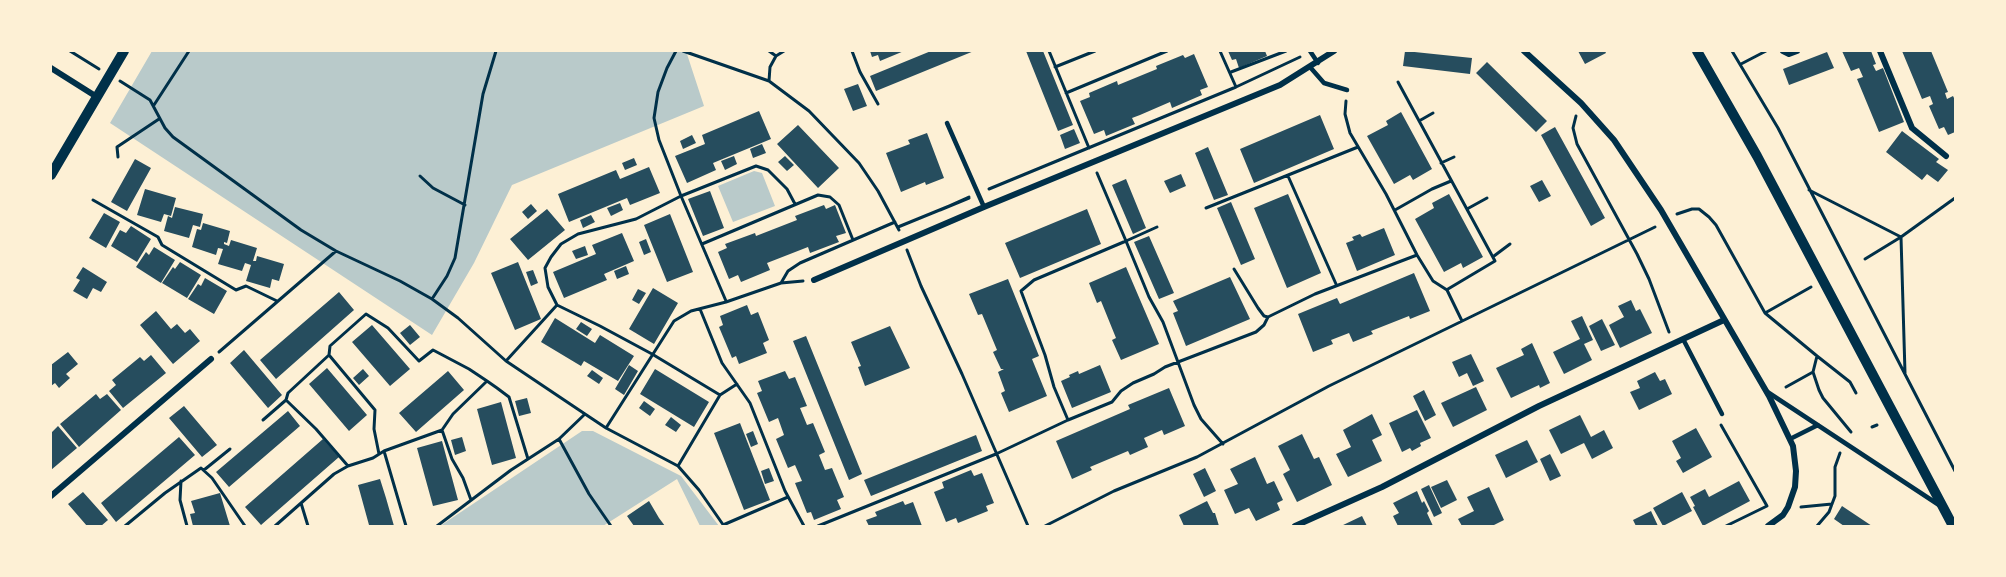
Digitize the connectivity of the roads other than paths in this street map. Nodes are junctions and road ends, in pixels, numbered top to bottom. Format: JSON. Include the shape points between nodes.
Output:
{"nodes":[{"id":1,"x":124,"y":51,"type":"edge"},
{"id":2,"x":1310,"y":51,"type":"edge"},
{"id":3,"x":1334,"y":51,"type":"edge"},
{"id":4,"x":1524,"y":51,"type":"edge"},
{"id":5,"x":1697,"y":51,"type":"edge"},
{"id":6,"x":1783,"y":51,"type":"edge"},
{"id":7,"x":1797,"y":51,"type":"edge"},
{"id":8,"x":1880,"y":51,"type":"edge"},
{"id":9,"x":1318,"y":63,"type":"junction"},
{"id":10,"x":1310,"y":67,"type":"junction"},
{"id":11,"x":51,"y":68,"type":"edge"},
{"id":12,"x":1347,"y":90,"type":"road end"},
{"id":13,"x":97,"y":97,"type":"junction"},
{"id":14,"x":947,"y":123,"type":"dead end"},
{"id":15,"x":1946,"y":156,"type":"dead end"},
{"id":16,"x":51,"y":175,"type":"edge"},
{"id":17,"x":984,"y":207,"type":"junction"},
{"id":18,"x":814,"y":280,"type":"road end"},
{"id":19,"x":1724,"y":320,"type":"junction"},
{"id":20,"x":1683,"y":339,"type":"junction"},
{"id":21,"x":211,"y":359,"type":"road end"},
{"id":22,"x":1766,"y":390,"type":"junction"},
{"id":23,"x":1722,"y":414,"type":"road end"},
{"id":24,"x":1818,"y":425,"type":"junction"},
{"id":25,"x":1790,"y":439,"type":"junction"},
{"id":26,"x":51,"y":496,"type":"edge"},
{"id":27,"x":1944,"y":509,"type":"junction"},
{"id":28,"x":1294,"y":526,"type":"edge"},
{"id":29,"x":1768,"y":526,"type":"edge"},
{"id":30,"x":1953,"y":526,"type":"edge"}],
"edges":[{"from":1,"to":13,"type":"street"},
{"from":2,"to":9,"type":"lane"},
{"from":3,"to":9,"type":"street"},
{"from":4,"to":19,"type":"street","via":[[1581,103],[1614,140],[1643,181]]},
{"from":5,"to":27,"type":"street"},
{"from":6,"to":7,"type":"street"},
{"from":8,"to":15,"type":"street","via":[[1912,128]]},
{"from":9,"to":10,"type":"street"},
{"from":10,"to":12,"type":"lane","via":[[1324,83]]},
{"from":10,"to":17,"type":"street","via":[[1280,85]]},
{"from":11,"to":13,"type":"street"},
{"from":13,"to":16,"type":"street"},
{"from":14,"to":17,"type":"lane"},
{"from":17,"to":18,"type":"street"},
{"from":19,"to":20,"type":"street"},
{"from":19,"to":22,"type":"street"},
{"from":20,"to":23,"type":"lane"},
{"from":20,"to":28,"type":"street"},
{"from":21,"to":26,"type":"street"},
{"from":22,"to":24,"type":"lane"},
{"from":22,"to":25,"type":"street"},
{"from":24,"to":25,"type":"lane"},
{"from":24,"to":27,"type":"lane"},
{"from":25,"to":29,"type":"street","via":[[1795,454],[1795,487],[1783,515]]},
{"from":27,"to":30,"type":"street"}]}
